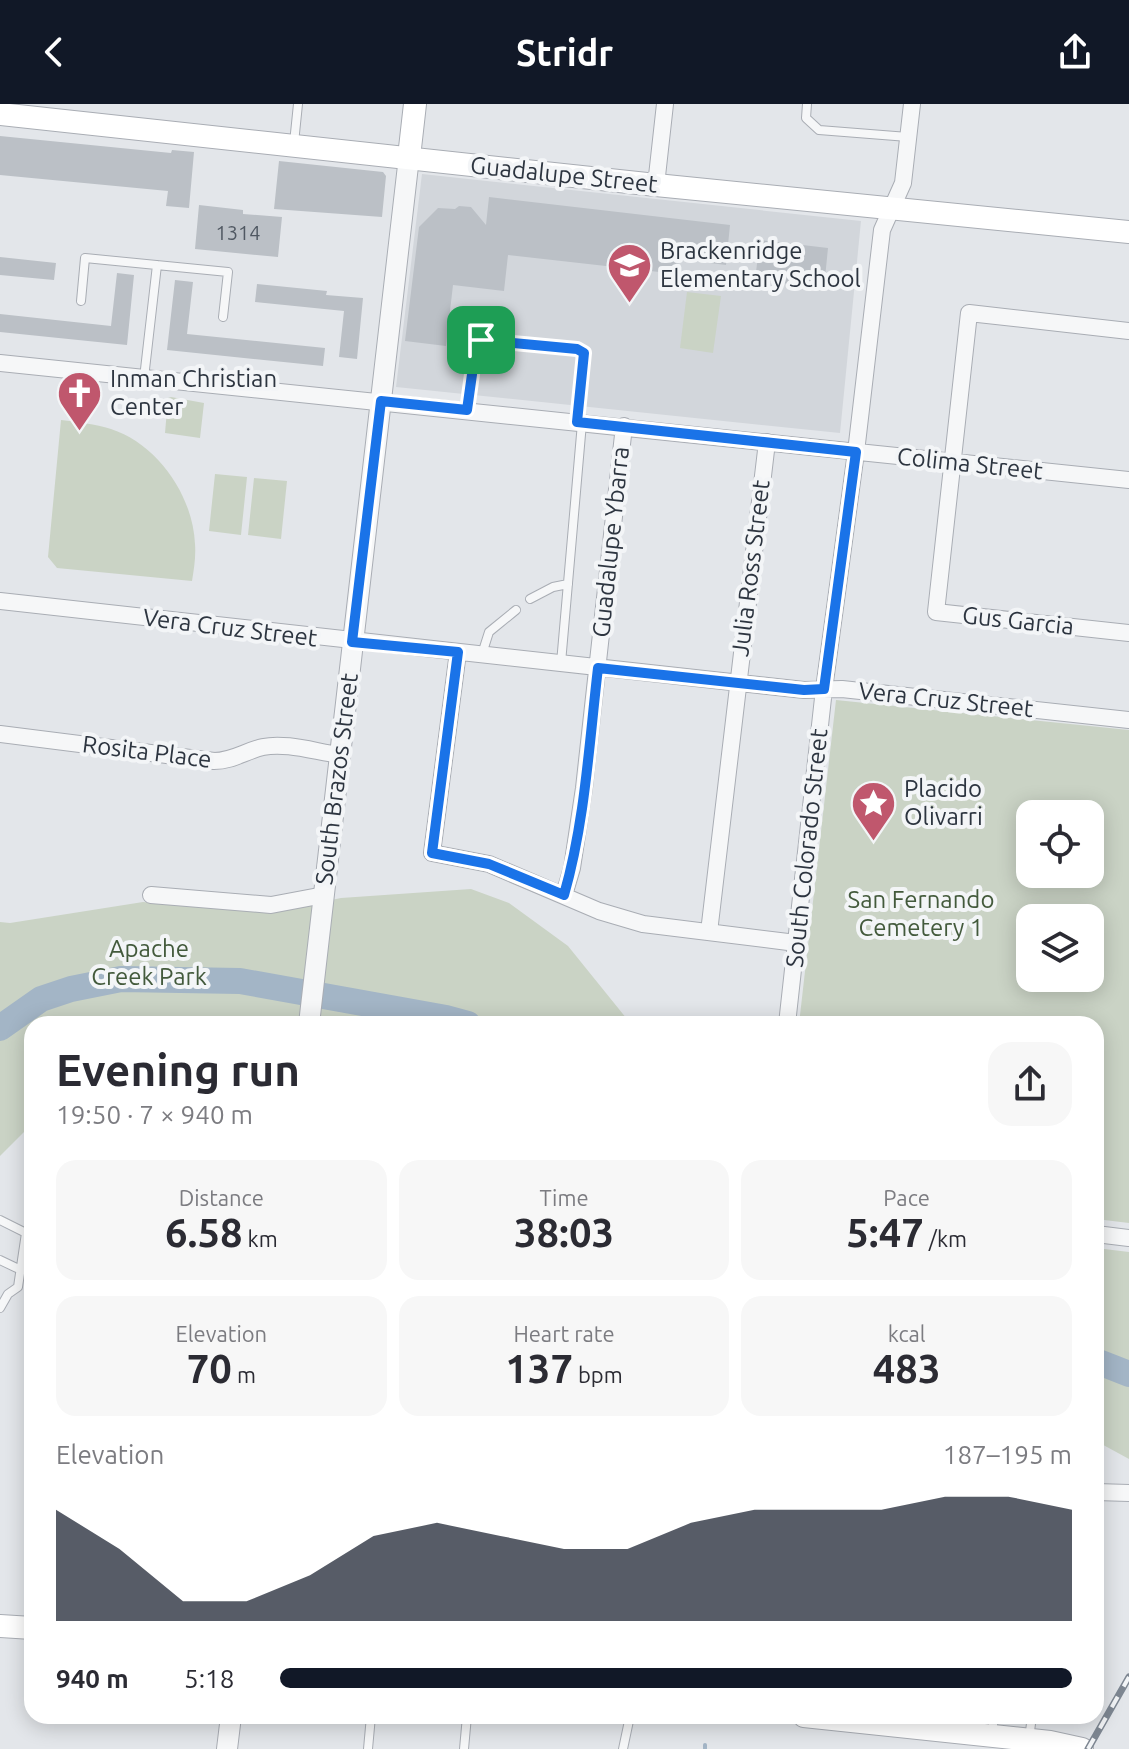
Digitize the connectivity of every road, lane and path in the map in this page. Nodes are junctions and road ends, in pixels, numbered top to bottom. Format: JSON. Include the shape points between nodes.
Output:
{"nodes":[{"id":1,"x":298,"y":104,"type":"edge"},
{"id":2,"x":415,"y":104,"type":"edge"},
{"id":3,"x":665,"y":104,"type":"edge"},
{"id":4,"x":807,"y":104,"type":"edge"},
{"id":5,"x":912,"y":104,"type":"edge"},
{"id":6,"x":0,"y":114,"type":"edge"},
{"id":7,"x":908,"y":137,"type":"junction"},
{"id":8,"x":293,"y":145,"type":"junction"},
{"id":9,"x":409,"y":157,"type":"junction"},
{"id":10,"x":656,"y":185,"type":"junction"},
{"id":11,"x":891,"y":208,"type":"junction"},
{"id":12,"x":1129,"y":231,"type":"edge"},
{"id":13,"x":157,"y":265,"type":"junction"},
{"id":14,"x":81,"y":301,"type":"dead end"},
{"id":15,"x":223,"y":317,"type":"dead end"},
{"id":16,"x":1129,"y":331,"type":"edge"},
{"id":17,"x":0,"y":363,"type":"edge"},
{"id":18,"x":144,"y":378,"type":"junction"},
{"id":19,"x":381,"y":401,"type":"junction"},
{"id":20,"x":467,"y":410,"type":"junction"},
{"id":21,"x":580,"y":422,"type":"junction"},
{"id":22,"x":624,"y":426,"type":"junction"},
{"id":23,"x":767,"y":442,"type":"junction"},
{"id":24,"x":856,"y":452,"type":"junction"},
{"id":25,"x":953,"y":462,"type":"junction"},
{"id":26,"x":1129,"y":480,"type":"edge"},
{"id":27,"x":568,"y":584,"type":"junction"},
{"id":28,"x":530,"y":599,"type":"dead end"},
{"id":29,"x":0,"y":601,"type":"edge"},
{"id":30,"x":516,"y":610,"type":"dead end"},
{"id":31,"x":1129,"y":633,"type":"edge"},
{"id":32,"x":352,"y":642,"type":"junction"},
{"id":33,"x":458,"y":652,"type":"junction"},
{"id":34,"x":482,"y":655,"type":"junction"},
{"id":35,"x":561,"y":663,"type":"junction"},
{"id":36,"x":598,"y":668,"type":"junction"},
{"id":37,"x":737,"y":683,"type":"junction"},
{"id":38,"x":824,"y":689,"type":"junction"},
{"id":39,"x":1129,"y":720,"type":"edge"},
{"id":40,"x":0,"y":734,"type":"edge"},
{"id":41,"x":340,"y":755,"type":"junction"},
{"id":42,"x":151,"y":895,"type":"dead end"},
{"id":43,"x":324,"y":895,"type":"junction"},
{"id":44,"x":564,"y":895,"type":"junction"},
{"id":45,"x":709,"y":932,"type":"junction"},
{"id":46,"x":796,"y":943,"type":"junction"},
{"id":47,"x":310,"y":1016,"type":"edge"},
{"id":48,"x":788,"y":1016,"type":"edge"},
{"id":49,"x":0,"y":1220,"type":"edge"},
{"id":50,"x":24,"y":1232,"type":"edge"},
{"id":51,"x":1104,"y":1235,"type":"edge"},
{"id":52,"x":1129,"y":1238,"type":"edge"},
{"id":53,"x":24,"y":1248,"type":"edge"},
{"id":54,"x":0,"y":1260,"type":"edge"},
{"id":55,"x":21,"y":1270,"type":"junction"},
{"id":56,"x":4,"y":1292,"type":"edge"},
{"id":57,"x":0,"y":1308,"type":"edge"},
{"id":58,"x":1104,"y":1492,"type":"edge"},
{"id":59,"x":1129,"y":1493,"type":"edge"},
{"id":60,"x":0,"y":1626,"type":"edge"},
{"id":61,"x":24,"y":1628,"type":"edge"},
{"id":62,"x":230,"y":1724,"type":"edge"},
{"id":63,"x":370,"y":1724,"type":"edge"},
{"id":64,"x":466,"y":1724,"type":"edge"},
{"id":65,"x":628,"y":1724,"type":"edge"},
{"id":66,"x":955,"y":1724,"type":"edge"},
{"id":67,"x":1031,"y":1724,"type":"edge"},
{"id":68,"x":993,"y":1726,"type":"edge"},
{"id":69,"x":1029,"y":1739,"type":"junction"},
{"id":70,"x":227,"y":1749,"type":"edge"},
{"id":71,"x":368,"y":1749,"type":"edge"},
{"id":72,"x":464,"y":1749,"type":"edge"},
{"id":73,"x":623,"y":1749,"type":"edge"},
{"id":74,"x":1082,"y":1749,"type":"edge"}],
"edges":[{"from":1,"to":8,"type":"lane"},
{"from":2,"to":9,"type":"main road","name":"South Brazos Street"},
{"from":3,"to":10,"type":"street"},
{"from":4,"to":7,"type":"lane","via":[[806,118],[819,130]]},
{"from":5,"to":7,"type":"street","name":"South Colorado Street"},
{"from":6,"to":8,"type":"main road","name":"Guadalupe Street","via":[[71,117]]},
{"from":7,"to":11,"type":"street","name":"South Colorado Street","via":[[903,183]]},
{"from":8,"to":9,"type":"main road","name":"Guadalupe Street"},
{"from":9,"to":10,"type":"main road","name":"Guadalupe Street"},
{"from":9,"to":19,"type":"street","name":"South Brazos Street"},
{"from":10,"to":11,"type":"main road","name":"Guadalupe Street"},
{"from":11,"to":12,"type":"main road","name":"Guadalupe Street"},
{"from":11,"to":24,"type":"street","name":"South Colorado Street","via":[[882,230]]},
{"from":13,"to":14,"type":"lane","via":[[85,258]]},
{"from":13,"to":15,"type":"lane","via":[[228,272]]},
{"from":13,"to":18,"type":"lane"},
{"from":16,"to":25,"type":"street","name":"Gus Garcia","via":[[969,313]]},
{"from":17,"to":18,"type":"street","name":"Colima Street"},
{"from":18,"to":19,"type":"street","name":"Colima Street"},
{"from":19,"to":20,"type":"street","name":"Colima Street"},
{"from":19,"to":32,"type":"street","name":"South Brazos Street"},
{"from":20,"to":21,"type":"street","name":"Colima Street"},
{"from":20,"to":21,"type":"lane","via":[[481,340],[577,349],[585,359]]},
{"from":21,"to":22,"type":"street","name":"Colima Street"},
{"from":21,"to":27,"type":"lane"},
{"from":22,"to":23,"type":"street","name":"Colima Street"},
{"from":22,"to":36,"type":"street","name":"Guadalupe Ybarra"},
{"from":23,"to":24,"type":"street","name":"Colima Street"},
{"from":23,"to":37,"type":"street","name":"Julia Ross Street"},
{"from":24,"to":25,"type":"street","name":"Colima Street"},
{"from":24,"to":38,"type":"street","name":"South Colorado Street"},
{"from":25,"to":26,"type":"street","name":"Colima Street"},
{"from":25,"to":31,"type":"street","name":"Gus Garcia","via":[[936,612]]},
{"from":27,"to":28,"type":"lane"},
{"from":27,"to":35,"type":"lane"},
{"from":29,"to":32,"type":"street","name":"Vera Cruz Street"},
{"from":30,"to":34,"type":"lane","via":[[489,632]]},
{"from":32,"to":33,"type":"street","name":"Vera Cruz Street"},
{"from":32,"to":41,"type":"street","name":"South Brazos Street"},
{"from":33,"to":34,"type":"street","name":"Vera Cruz Street"},
{"from":33,"to":44,"type":"street","via":[[432,853],[489,864]]},
{"from":34,"to":35,"type":"street","name":"Vera Cruz Street"},
{"from":35,"to":36,"type":"street","name":"Vera Cruz Street"},
{"from":36,"to":37,"type":"street","name":"Vera Cruz Street"},
{"from":36,"to":44,"type":"street","name":"Guadalupe Ybarra","via":[[582,802]]},
{"from":37,"to":38,"type":"street","name":"Vera Cruz Street"},
{"from":37,"to":45,"type":"street","name":"Julia Ross Street"},
{"from":38,"to":39,"type":"street","name":"Vera Cruz Street"},
{"from":38,"to":46,"type":"street","name":"South Colorado Street"},
{"from":40,"to":41,"type":"street","name":"Rosita Place","via":[[214,761],[276,746]]},
{"from":41,"to":43,"type":"street","name":"South Brazos Street"},
{"from":42,"to":43,"type":"street","via":[[271,905]]},
{"from":43,"to":47,"type":"street","name":"South Brazos Street"},
{"from":44,"to":45,"type":"street","via":[[643,924]]},
{"from":45,"to":46,"type":"street"},
{"from":46,"to":48,"type":"street","name":"South Colorado Street"},
{"from":49,"to":50,"type":"lane"},
{"from":51,"to":52,"type":"street"},
{"from":53,"to":55,"type":"lane"},
{"from":54,"to":55,"type":"lane"},
{"from":55,"to":56,"type":"lane","via":[[18,1287]]},
{"from":56,"to":57,"type":"lane"},
{"from":58,"to":59,"type":"street"},
{"from":60,"to":61,"type":"main road"},
{"from":62,"to":70,"type":"street"},
{"from":63,"to":71,"type":"lane"},
{"from":64,"to":72,"type":"lane"},
{"from":65,"to":73,"type":"lane"},
{"from":66,"to":68,"type":"main road"},
{"from":67,"to":69,"type":"lane"},
{"from":68,"to":69,"type":"main road"},
{"from":69,"to":74,"type":"main road"}]}
